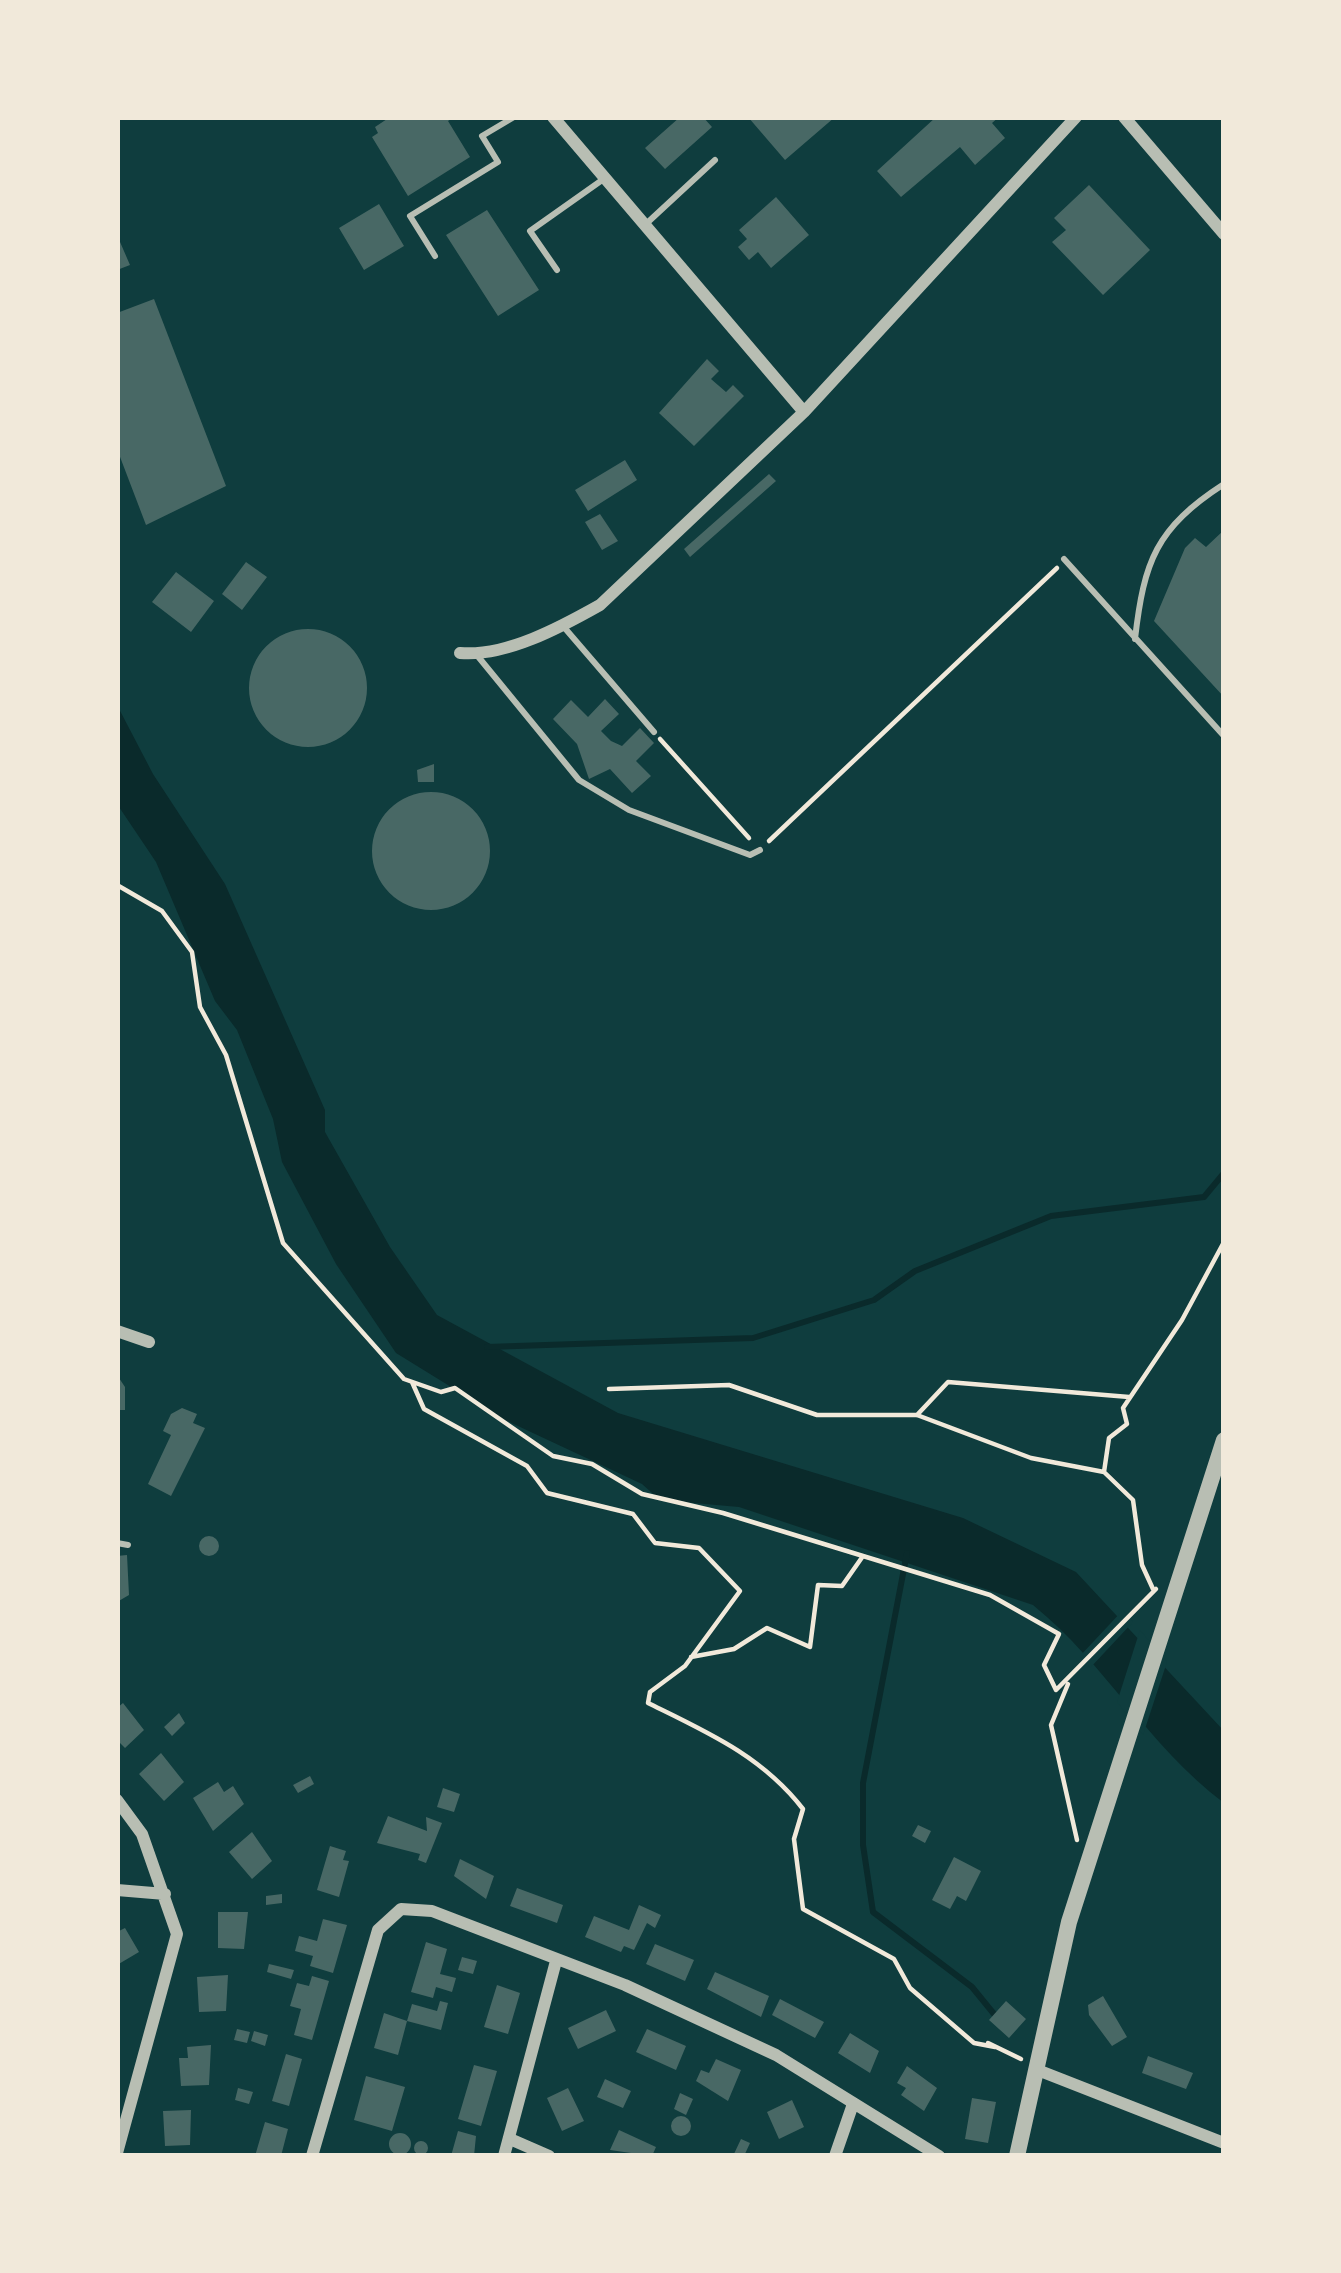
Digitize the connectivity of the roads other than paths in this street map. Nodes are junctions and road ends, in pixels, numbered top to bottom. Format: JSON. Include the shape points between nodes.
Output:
{"nodes":[{"id":1,"x":514,"y":117,"type":"edge"},
{"id":2,"x":553,"y":117,"type":"edge"},
{"id":3,"x":1076,"y":117,"type":"edge"},
{"id":4,"x":1124,"y":117,"type":"edge"},
{"id":5,"x":715,"y":160,"type":"dead end"},
{"id":6,"x":605,"y":178,"type":"junction"},
{"id":7,"x":645,"y":225,"type":"junction"},
{"id":8,"x":1224,"y":233,"type":"edge"},
{"id":9,"x":435,"y":256,"type":"dead end"},
{"id":10,"x":557,"y":270,"type":"dead end"},
{"id":11,"x":804,"y":412,"type":"junction"},
{"id":12,"x":1224,"y":484,"type":"edge"},
{"id":13,"x":1064,"y":560,"type":"road end"},
{"id":14,"x":562,"y":626,"type":"junction"},
{"id":15,"x":1135,"y":639,"type":"junction"},
{"id":16,"x":460,"y":653,"type":"dead end"},
{"id":17,"x":476,"y":654,"type":"junction"},
{"id":18,"x":654,"y":732,"type":"road end"},
{"id":19,"x":1224,"y":736,"type":"edge"},
{"id":20,"x":760,"y":850,"type":"road end"},
{"id":21,"x":117,"y":1331,"type":"edge"},
{"id":22,"x":149,"y":1342,"type":"dead end"},
{"id":23,"x":1224,"y":1440,"type":"edge"},
{"id":24,"x":117,"y":1543,"type":"edge"},
{"id":25,"x":128,"y":1545,"type":"dead end"},
{"id":26,"x":117,"y":1800,"type":"edge"},
{"id":27,"x":117,"y":1890,"type":"edge"},
{"id":28,"x":165,"y":1894,"type":"junction"},
{"id":29,"x":556,"y":1960,"type":"junction"},
{"id":30,"x":1035,"y":2067,"type":"junction"},
{"id":31,"x":124,"y":2099,"type":"edge"},
{"id":32,"x":853,"y":2104,"type":"junction"},
{"id":33,"x":510,"y":2139,"type":"junction"},
{"id":34,"x":1224,"y":2143,"type":"edge"},
{"id":35,"x":117,"y":2153,"type":"edge"},
{"id":36,"x":312,"y":2156,"type":"edge"},
{"id":37,"x":504,"y":2156,"type":"edge"},
{"id":38,"x":549,"y":2156,"type":"edge"},
{"id":39,"x":835,"y":2156,"type":"edge"},
{"id":40,"x":940,"y":2156,"type":"edge"},
{"id":41,"x":1017,"y":2156,"type":"edge"}],
"edges":[{"from":1,"to":9,"type":"lane","via":[[482,136],[498,162],[410,216]]},
{"from":2,"to":6,"type":"street"},
{"from":3,"to":11,"type":"street"},
{"from":4,"to":8,"type":"street"},
{"from":5,"to":7,"type":"lane"},
{"from":6,"to":7,"type":"street"},
{"from":6,"to":10,"type":"lane","via":[[530,231]]},
{"from":7,"to":11,"type":"street"},
{"from":11,"to":14,"type":"street","via":[[600,604]]},
{"from":12,"to":15,"type":"lane","via":[[1168,527],[1143,576]]},
{"from":13,"to":15,"type":"lane"},
{"from":14,"to":17,"type":"street"},
{"from":14,"to":18,"type":"lane"},
{"from":15,"to":19,"type":"lane"},
{"from":16,"to":17,"type":"street"},
{"from":17,"to":20,"type":"lane","via":[[579,780],[629,810],[750,856]]},
{"from":21,"to":22,"type":"street"},
{"from":23,"to":30,"type":"street","via":[[1088,1857]]},
{"from":24,"to":25,"type":"lane"},
{"from":26,"to":28,"type":"street","via":[[142,1834]]},
{"from":27,"to":28,"type":"street"},
{"from":28,"to":31,"type":"street","via":[[177,1934]]},
{"from":29,"to":32,"type":"street","via":[[776,2054]]},
{"from":29,"to":33,"type":"street"},
{"from":29,"to":36,"type":"street","via":[[432,1911],[401,1909],[378,1930]]},
{"from":30,"to":34,"type":"street"},
{"from":30,"to":41,"type":"street"},
{"from":31,"to":35,"type":"street"},
{"from":32,"to":39,"type":"street"},
{"from":32,"to":40,"type":"street"},
{"from":33,"to":37,"type":"street"},
{"from":33,"to":38,"type":"street"}]}
